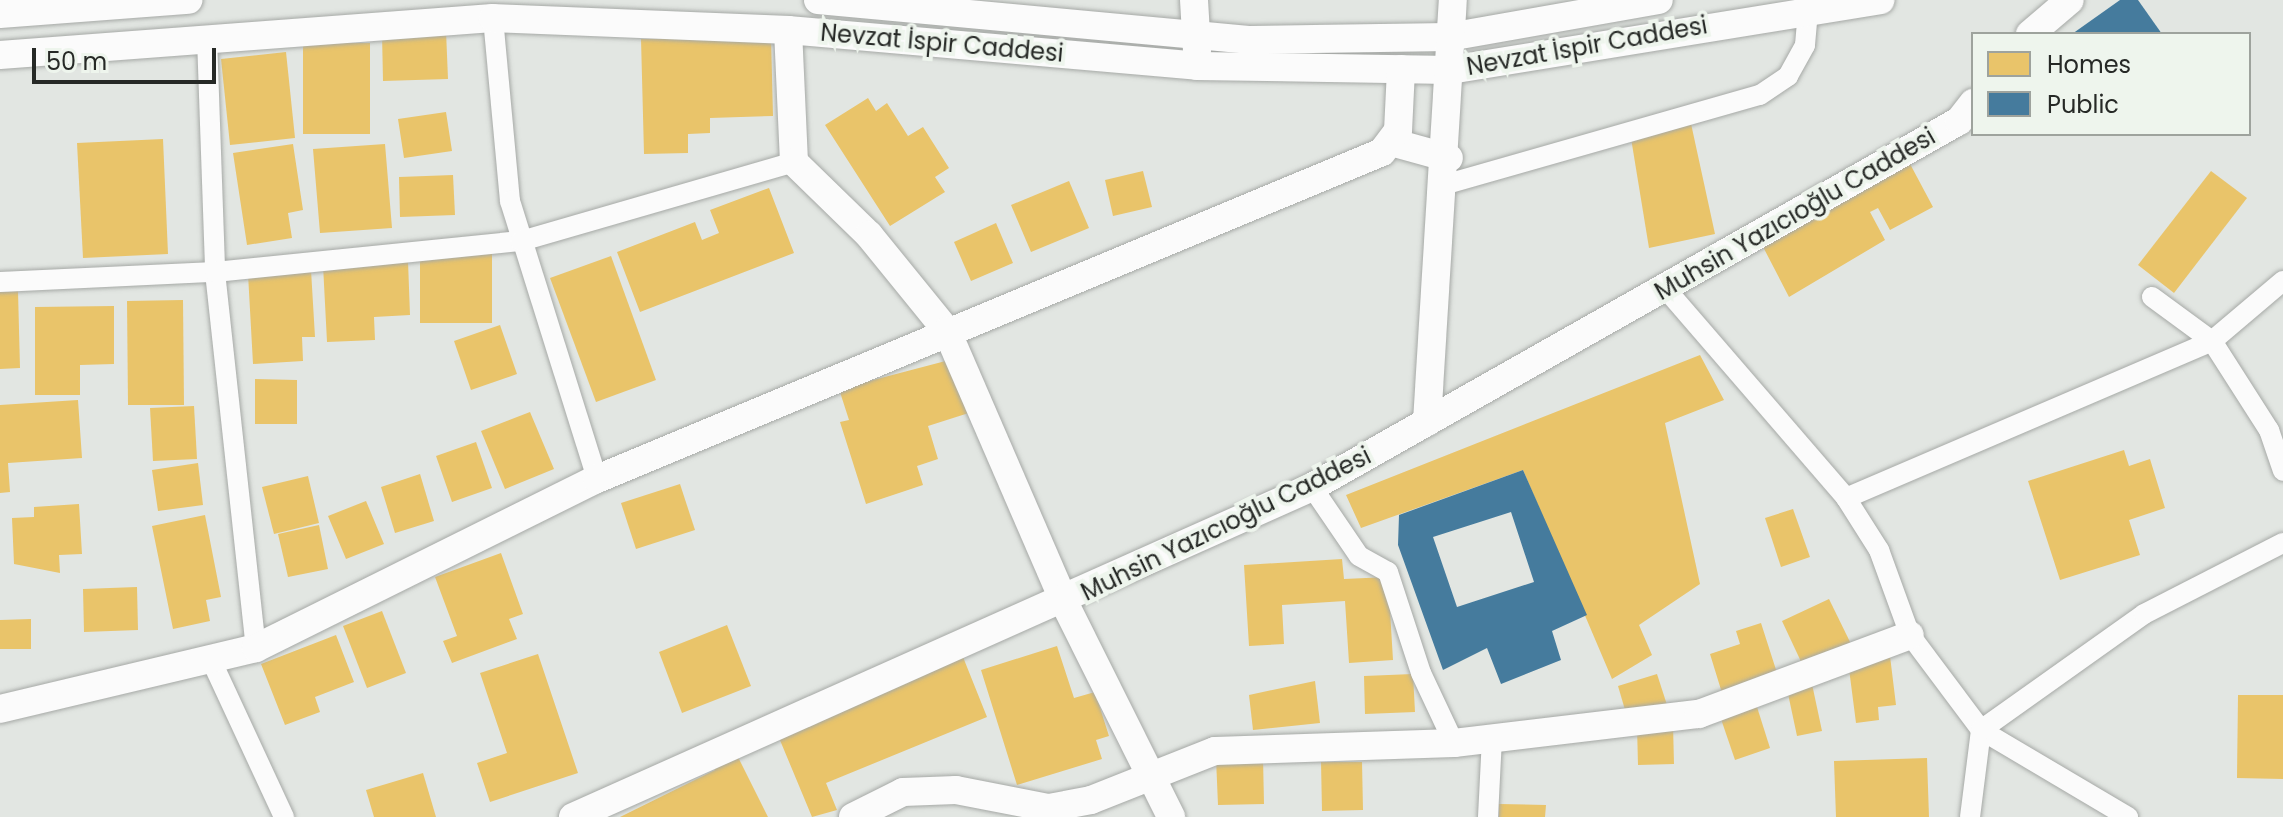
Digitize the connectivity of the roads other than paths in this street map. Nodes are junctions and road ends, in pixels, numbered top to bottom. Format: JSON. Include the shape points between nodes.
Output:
{"nodes":[{"id":1,"x":188,"y":0,"type":"edge"},
{"id":2,"x":818,"y":0,"type":"edge"},
{"id":3,"x":1194,"y":0,"type":"edge"},
{"id":4,"x":1453,"y":0,"type":"edge"},
{"id":5,"x":1659,"y":0,"type":"edge"},
{"id":6,"x":1880,"y":0,"type":"edge"},
{"id":7,"x":2070,"y":0,"type":"edge"},
{"id":8,"x":1808,"y":10,"type":"junction"},
{"id":9,"x":0,"y":14,"type":"edge"},
{"id":10,"x":493,"y":18,"type":"junction"},
{"id":11,"x":788,"y":30,"type":"junction"},
{"id":12,"x":2032,"y":32,"type":"edge"},
{"id":13,"x":1196,"y":36,"type":"junction"},
{"id":14,"x":1449,"y":37,"type":"junction"},
{"id":15,"x":207,"y":38,"type":"junction"},
{"id":16,"x":0,"y":55,"type":"edge"},
{"id":17,"x":1197,"y":66,"type":"junction"},
{"id":18,"x":1401,"y":69,"type":"junction"},
{"id":19,"x":1450,"y":70,"type":"junction"},
{"id":20,"x":1971,"y":106,"type":"edge"},
{"id":21,"x":1391,"y":142,"type":"junction"},
{"id":22,"x":794,"y":162,"type":"junction"},
{"id":23,"x":1448,"y":171,"type":"junction"},
{"id":24,"x":521,"y":241,"type":"junction"},
{"id":25,"x":215,"y":272,"type":"junction"},
{"id":26,"x":0,"y":282,"type":"edge"},
{"id":27,"x":1665,"y":288,"type":"junction"},
{"id":28,"x":2281,"y":289,"type":"edge"},
{"id":29,"x":2152,"y":297,"type":"dead end"},
{"id":30,"x":947,"y":331,"type":"junction"},
{"id":31,"x":2212,"y":341,"type":"junction"},
{"id":32,"x":1427,"y":422,"type":"junction"},
{"id":33,"x":2283,"y":471,"type":"edge"},
{"id":34,"x":597,"y":479,"type":"junction"},
{"id":35,"x":1312,"y":487,"type":"junction"},
{"id":36,"x":1846,"y":498,"type":"junction"},
{"id":37,"x":2283,"y":543,"type":"edge"},
{"id":38,"x":1064,"y":602,"type":"junction"},
{"id":39,"x":1910,"y":635,"type":"junction"},
{"id":40,"x":256,"y":648,"type":"junction"},
{"id":41,"x":213,"y":664,"type":"junction"},
{"id":42,"x":0,"y":709,"type":"edge"},
{"id":43,"x":1981,"y":730,"type":"junction"},
{"id":44,"x":1492,"y":739,"type":"junction"},
{"id":45,"x":1454,"y":743,"type":"junction"},
{"id":46,"x":1146,"y":773,"type":"junction"},
{"id":47,"x":284,"y":817,"type":"edge"},
{"id":48,"x":573,"y":817,"type":"edge"},
{"id":49,"x":853,"y":817,"type":"edge"},
{"id":50,"x":1171,"y":817,"type":"edge"},
{"id":51,"x":1488,"y":817,"type":"edge"},
{"id":52,"x":1970,"y":817,"type":"edge"},
{"id":53,"x":2128,"y":817,"type":"edge"}],
"edges":[{"from":1,"to":9,"type":"street"},
{"from":2,"to":13,"type":"street","name":"Nevzat İspir Caddesi"},
{"from":3,"to":13,"type":"street"},
{"from":4,"to":14,"type":"street"},
{"from":5,"to":14,"type":"street","name":"Nevzat İspir Caddesi"},
{"from":6,"to":8,"type":"street","name":"Nevzat İspir Caddesi"},
{"from":7,"to":12,"type":"street"},
{"from":8,"to":19,"type":"street","name":"Nevzat İspir Caddesi"},
{"from":8,"to":23,"type":"street","via":[[1805,45],[1788,76],[1760,95]]},
{"from":10,"to":11,"type":"street","name":"Nevzat İspir Caddesi"},
{"from":10,"to":15,"type":"street","name":"Nevzat İspir Caddesi"},
{"from":10,"to":24,"type":"street","via":[[510,201]]},
{"from":11,"to":17,"type":"street","name":"Nevzat İspir Caddesi"},
{"from":11,"to":22,"type":"street"},
{"from":13,"to":14,"type":"street","name":"Nevzat İspir Caddesi"},
{"from":13,"to":17,"type":"street"},
{"from":14,"to":19,"type":"street"},
{"from":15,"to":16,"type":"street","name":"Nevzat İspir Caddesi"},
{"from":15,"to":25,"type":"street"},
{"from":17,"to":18,"type":"street","name":"Nevzat İspir Caddesi"},
{"from":18,"to":19,"type":"street","name":"Nevzat İspir Caddesi"},
{"from":18,"to":21,"type":"street","via":[[1402,111]]},
{"from":19,"to":23,"type":"street"},
{"from":20,"to":27,"type":"street","name":"Muhsin Yazıcıoğlu Caddesi","via":[[1959,121],[1890,154]]},
{"from":21,"to":23,"type":"street"},
{"from":21,"to":30,"type":"street","via":[[1382,152]]},
{"from":22,"to":24,"type":"street"},
{"from":22,"to":30,"type":"street","via":[[869,235]]},
{"from":23,"to":32,"type":"street"},
{"from":24,"to":25,"type":"street"},
{"from":24,"to":34,"type":"street"},
{"from":25,"to":26,"type":"street"},
{"from":25,"to":40,"type":"street"},
{"from":27,"to":32,"type":"street","name":"Muhsin Yazıcıoğlu Caddesi"},
{"from":27,"to":36,"type":"street"},
{"from":28,"to":31,"type":"street"},
{"from":29,"to":31,"type":"street"},
{"from":30,"to":34,"type":"street"},
{"from":30,"to":38,"type":"street"},
{"from":31,"to":33,"type":"street","via":[[2269,430]]},
{"from":31,"to":36,"type":"street"},
{"from":32,"to":35,"type":"street","name":"Muhsin Yazıcıoğlu Caddesi"},
{"from":34,"to":40,"type":"street"},
{"from":35,"to":38,"type":"street","name":"Muhsin Yazıcıoğlu Caddesi"},
{"from":35,"to":45,"type":"street","via":[[1359,556],[1388,572],[1421,673]]},
{"from":36,"to":39,"type":"street","via":[[1879,550]]},
{"from":37,"to":43,"type":"street","via":[[2144,614]]},
{"from":38,"to":46,"type":"street"},
{"from":38,"to":48,"type":"street","name":"Muhsin Yazıcıoğlu Caddesi"},
{"from":39,"to":43,"type":"street"},
{"from":39,"to":44,"type":"street","via":[[1699,714]]},
{"from":40,"to":41,"type":"street"},
{"from":41,"to":42,"type":"street"},
{"from":41,"to":47,"type":"street"},
{"from":43,"to":52,"type":"street"},
{"from":43,"to":53,"type":"street"},
{"from":44,"to":45,"type":"street"},
{"from":44,"to":51,"type":"street"},
{"from":45,"to":46,"type":"street","via":[[1215,751]]},
{"from":46,"to":49,"type":"street","via":[[1091,800],[1049,808],[956,790],[903,792]]},
{"from":46,"to":50,"type":"street"}]}
